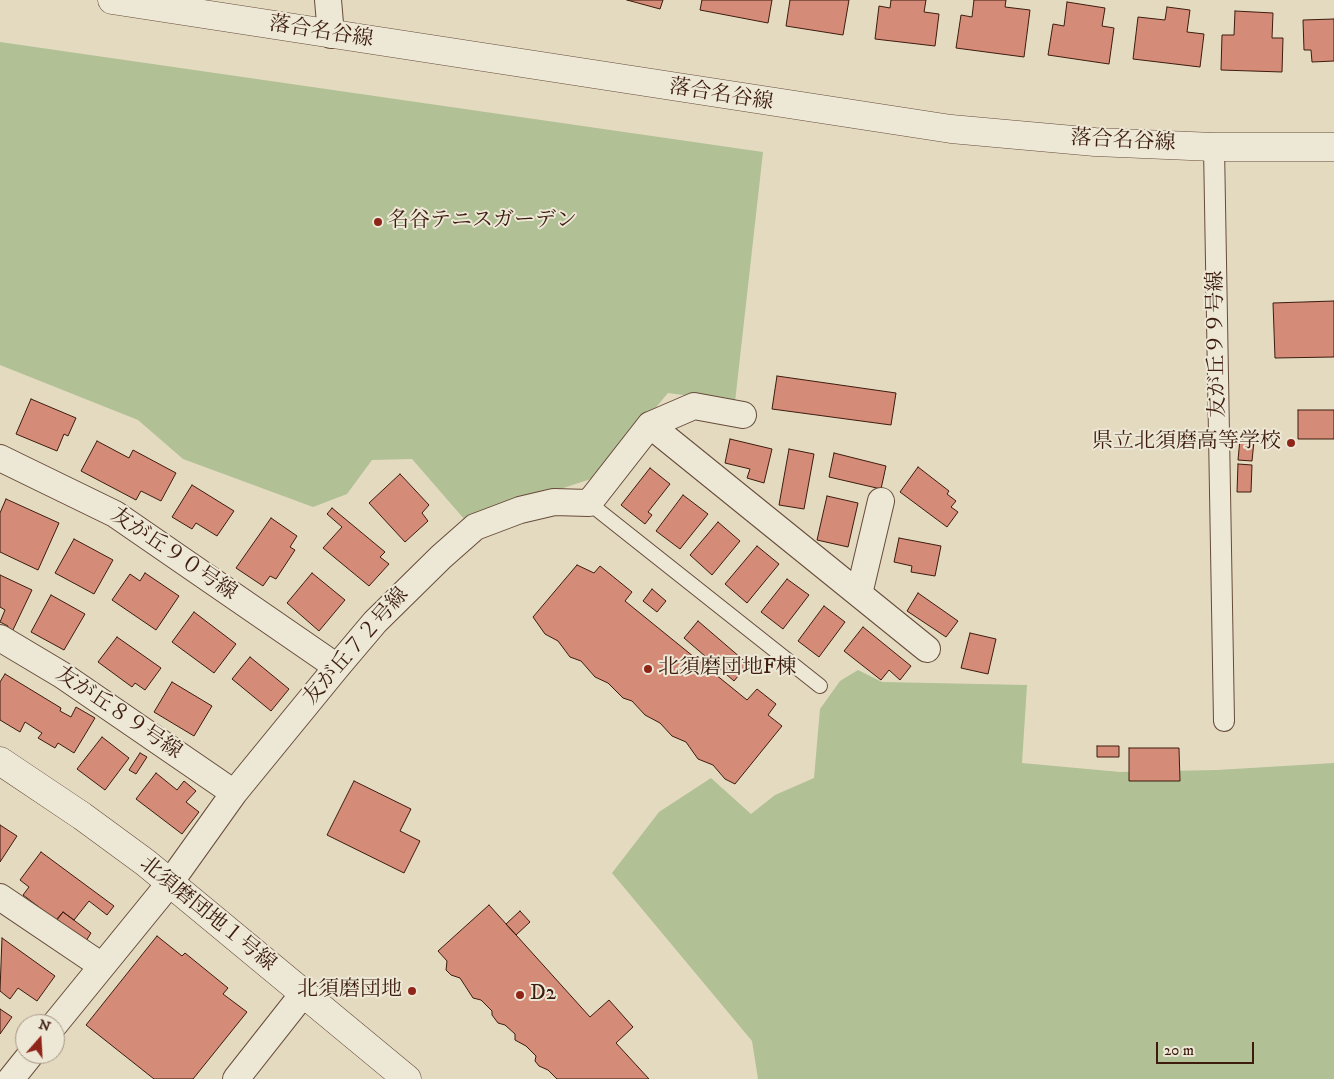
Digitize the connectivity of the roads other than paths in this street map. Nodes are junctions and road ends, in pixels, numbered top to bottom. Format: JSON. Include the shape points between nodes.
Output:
{"nodes":[{"id":1,"x":112,"y":0,"type":"edge"},
{"id":2,"x":328,"y":0,"type":"edge"},
{"id":3,"x":331,"y":35,"type":"junction"},
{"id":4,"x":1334,"y":146,"type":"edge"},
{"id":5,"x":1214,"y":147,"type":"junction"},
{"id":6,"x":743,"y":414,"type":"dead end"},
{"id":7,"x":650,"y":425,"type":"junction"},
{"id":8,"x":0,"y":458,"type":"edge"},
{"id":9,"x":881,"y":501,"type":"dead end"},
{"id":10,"x":590,"y":503,"type":"junction"},
{"id":11,"x":859,"y":594,"type":"junction"},
{"id":12,"x":0,"y":638,"type":"edge"},
{"id":13,"x":927,"y":649,"type":"dead end"},
{"id":14,"x":337,"y":667,"type":"junction"},
{"id":15,"x":820,"y":686,"type":"dead end"},
{"id":16,"x":1224,"y":721,"type":"dead end"},
{"id":17,"x":0,"y":761,"type":"edge"},
{"id":18,"x":234,"y":792,"type":"junction"},
{"id":19,"x":169,"y":884,"type":"junction"},
{"id":20,"x":0,"y":897,"type":"edge"},
{"id":21,"x":102,"y":966,"type":"junction"},
{"id":22,"x":303,"y":994,"type":"junction"},
{"id":23,"x":63,"y":1014,"type":"edge"},
{"id":24,"x":23,"y":1064,"type":"edge"},
{"id":25,"x":11,"y":1079,"type":"edge"},
{"id":26,"x":236,"y":1079,"type":"edge"},
{"id":27,"x":407,"y":1079,"type":"edge"}],
"edges":[{"from":1,"to":3,"type":"street","name":"落合名谷線"},
{"from":2,"to":3,"type":"street"},
{"from":3,"to":5,"type":"street","name":"落合名谷線","via":[[951,129],[1095,142]]},
{"from":4,"to":5,"type":"street","name":"落合名谷線"},
{"from":5,"to":16,"type":"street","name":"友が丘９９号線"},
{"from":6,"to":7,"type":"street","via":[[694,406]]},
{"from":7,"to":10,"type":"street"},
{"from":7,"to":11,"type":"street"},
{"from":8,"to":14,"type":"street","name":"友が丘９０号線","via":[[115,514]]},
{"from":9,"to":11,"type":"street"},
{"from":10,"to":14,"type":"street","name":"友が丘７２号線","via":[[554,502],[520,510],[476,527],[375,622]]},
{"from":10,"to":15,"type":"lane"},
{"from":11,"to":13,"type":"street"},
{"from":12,"to":18,"type":"street","name":"友が丘８９号線","via":[[62,675]]},
{"from":14,"to":18,"type":"street","name":"友が丘７２号線"},
{"from":17,"to":19,"type":"street","name":"北須磨団地１号線","via":[[82,816]]},
{"from":18,"to":19,"type":"street","name":"友が丘７２号線"},
{"from":19,"to":21,"type":"street","name":"友が丘７２号線"},
{"from":19,"to":22,"type":"street","name":"北須磨団地１号線"},
{"from":20,"to":21,"type":"street"},
{"from":21,"to":23,"type":"street","name":"友が丘７２号線"},
{"from":22,"to":26,"type":"street"},
{"from":22,"to":27,"type":"street","name":"北須磨団地１号線"},
{"from":24,"to":25,"type":"street"}]}
